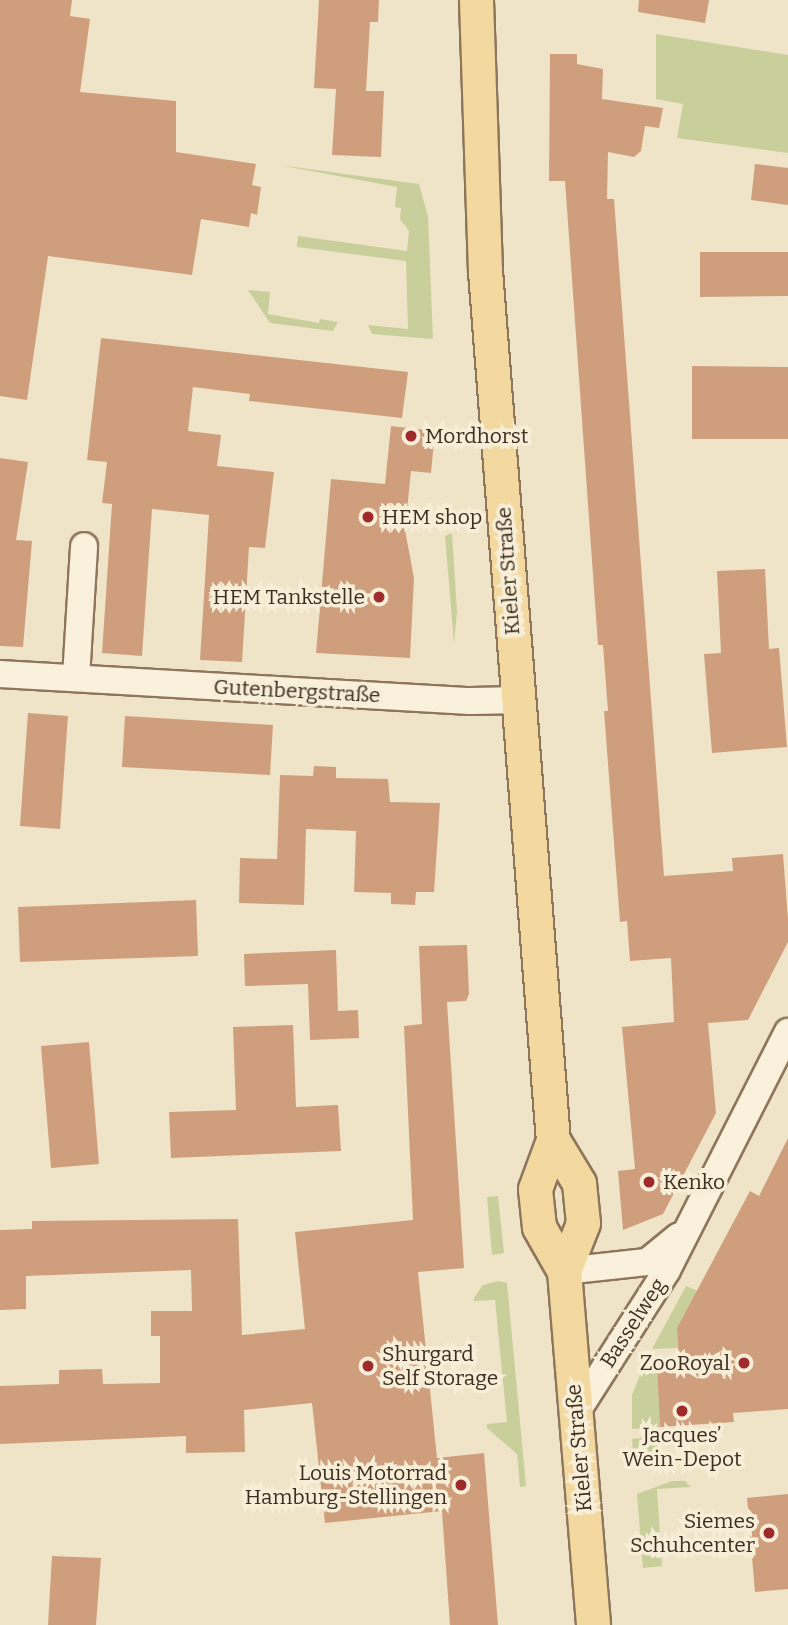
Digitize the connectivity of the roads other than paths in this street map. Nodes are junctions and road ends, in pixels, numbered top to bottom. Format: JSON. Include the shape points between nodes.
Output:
{"nodes":[{"id":1,"x":476,"y":0,"type":"edge"},
{"id":2,"x":84,"y":546,"type":"dead end"},
{"id":3,"x":0,"y":674,"type":"edge"},
{"id":4,"x":76,"y":678,"type":"junction"},
{"id":5,"x":519,"y":700,"type":"junction"},
{"id":6,"x":788,"y":1032,"type":"edge"},
{"id":7,"x":553,"y":1140,"type":"junction"},
{"id":8,"x":685,"y":1229,"type":"junction"},
{"id":9,"x":564,"y":1271,"type":"junction"},
{"id":10,"x":576,"y":1413,"type":"junction"},
{"id":11,"x":593,"y":1625,"type":"edge"}],
"edges":[{"from":1,"to":5,"type":"main road","name":"Kieler Straße","via":[[485,271]]},
{"from":2,"to":4,"type":"street"},
{"from":3,"to":4,"type":"street","name":"Gutenbergstraße"},
{"from":4,"to":5,"type":"street","name":"Gutenbergstraße"},
{"from":5,"to":7,"type":"main road","name":"Kieler Straße"},
{"from":6,"to":8,"type":"street","name":"Basselweg"},
{"from":7,"to":9,"type":"main road","name":"Kieler Straße","via":[[535,1186],[538,1227]]},
{"from":7,"to":9,"type":"main road","name":"Kieler Straße","via":[[579,1183],[583,1223]]},
{"from":8,"to":9,"type":"street","name":"Basselweg","via":[[666,1251],[647,1262]]},
{"from":8,"to":10,"type":"street","name":"Basselweg","via":[[667,1270]]},
{"from":9,"to":10,"type":"main road","name":"Kieler Straße"},
{"from":10,"to":11,"type":"main road","name":"Kieler Straße"}]}
